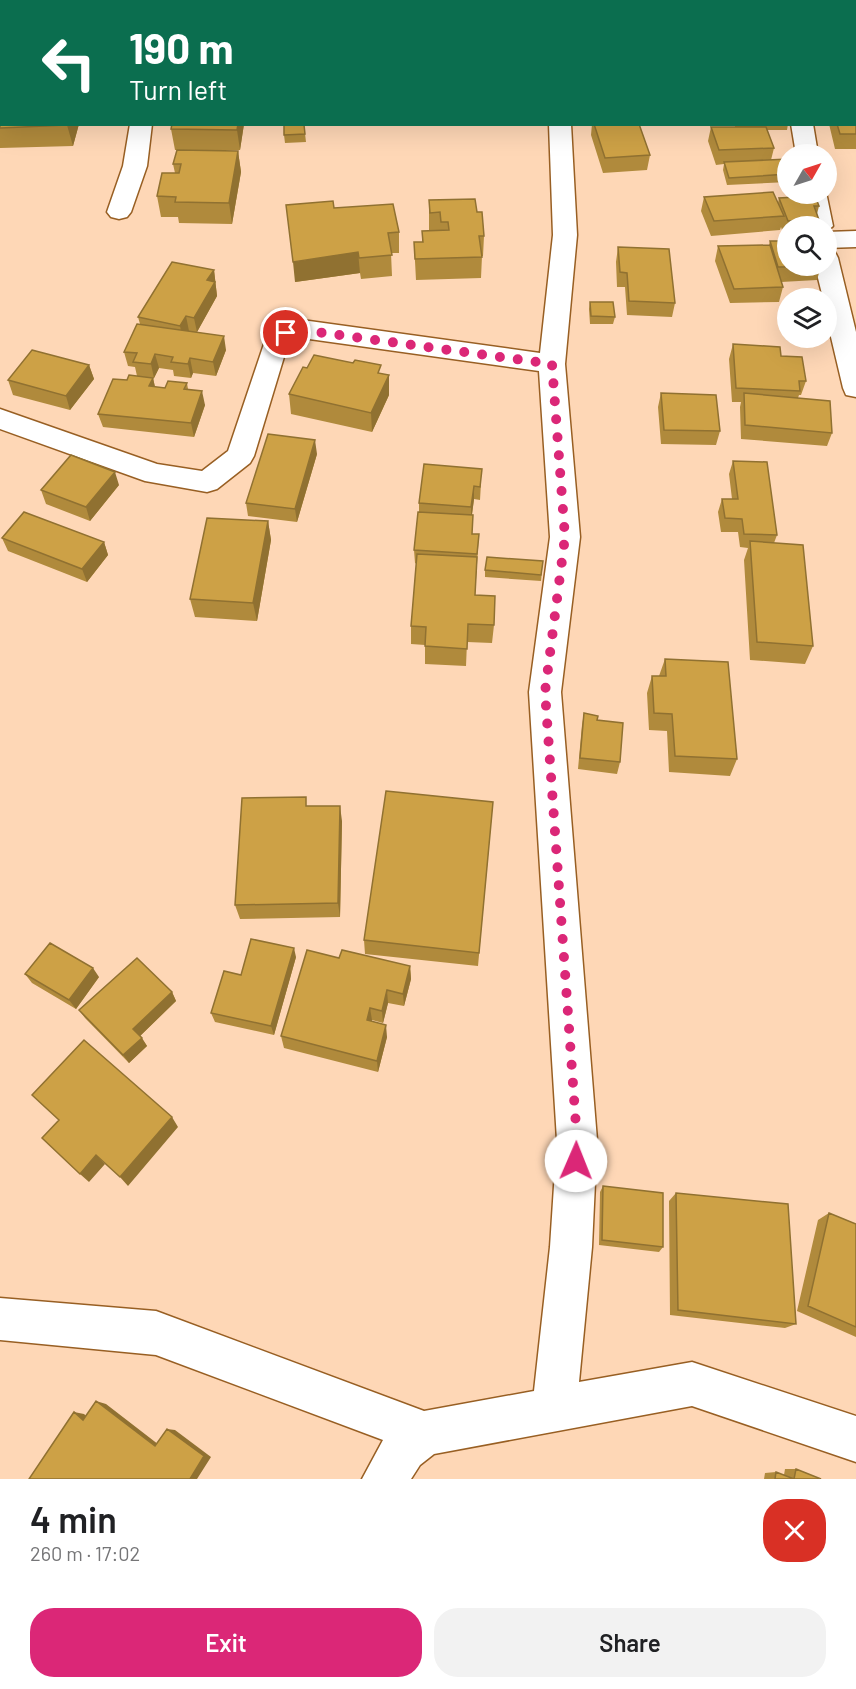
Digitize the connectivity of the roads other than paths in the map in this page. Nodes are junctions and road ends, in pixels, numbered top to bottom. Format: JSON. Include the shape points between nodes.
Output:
{"nodes":[{"id":1,"x":141,"y":126,"type":"edge"},
{"id":2,"x":560,"y":126,"type":"edge"},
{"id":3,"x":802,"y":126,"type":"edge"},
{"id":4,"x":805,"y":144,"type":"edge"},
{"id":5,"x":119,"y":212,"type":"dead end"},
{"id":6,"x":856,"y":239,"type":"edge"},
{"id":7,"x":837,"y":240,"type":"edge"},
{"id":8,"x":830,"y":276,"type":"edge"},
{"id":9,"x":552,"y":364,"type":"junction"},
{"id":10,"x":856,"y":388,"type":"edge"},
{"id":11,"x":0,"y":418,"type":"edge"},
{"id":12,"x":0,"y":1319,"type":"edge"},
{"id":13,"x":554,"y":1408,"type":"junction"},
{"id":14,"x":424,"y":1433,"type":"junction"},
{"id":15,"x":856,"y":1439,"type":"edge"},
{"id":16,"x":385,"y":1479,"type":"edge"}],
"edges":[{"from":1,"to":5,"type":"street","via":[[135,166]]},
{"from":2,"to":9,"type":"street","via":[[565,235]]},
{"from":3,"to":4,"type":"street"},
{"from":6,"to":7,"type":"street"},
{"from":8,"to":10,"type":"street"},
{"from":9,"to":11,"type":"street","via":[[302,330],[286,333],[275,344],[240,456],[207,482],[155,474]]},
{"from":9,"to":13,"type":"street","via":[[565,537],[545,692],[577,1140],[571,1246]]},
{"from":12,"to":14,"type":"street","via":[[156,1333]]},
{"from":13,"to":14,"type":"street"},
{"from":13,"to":15,"type":"street","via":[[692,1384]]},
{"from":14,"to":16,"type":"street","via":[[404,1449]]}]}
